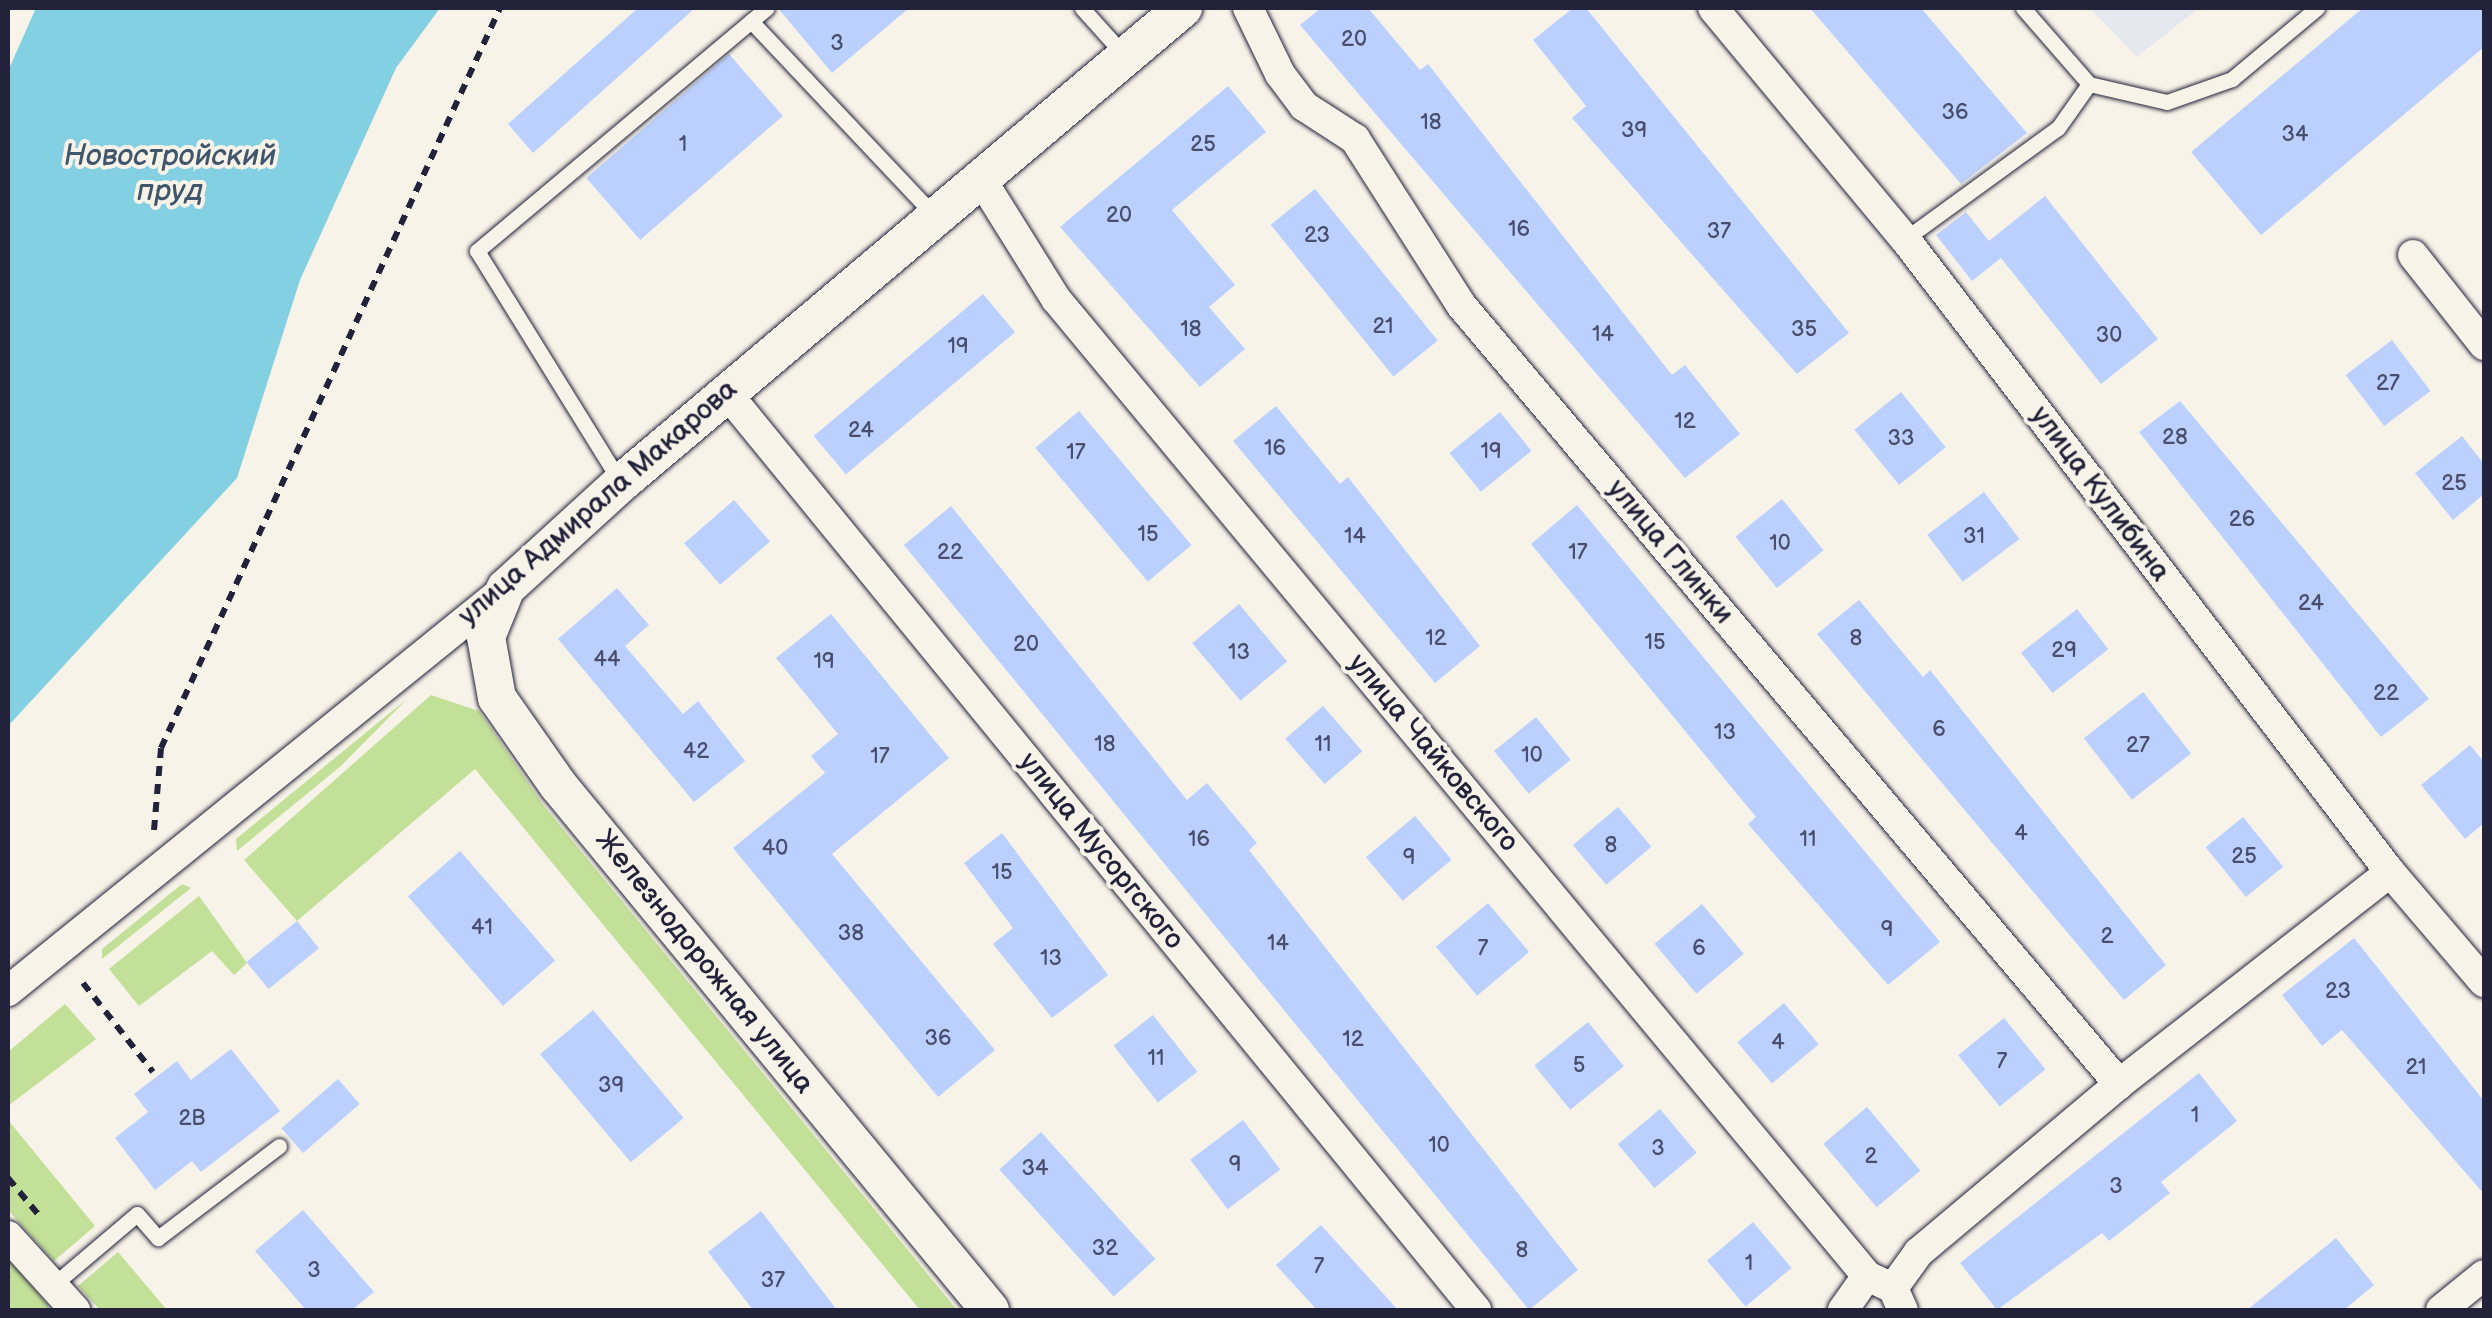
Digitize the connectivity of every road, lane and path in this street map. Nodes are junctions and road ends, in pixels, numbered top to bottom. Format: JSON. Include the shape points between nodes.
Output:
{"nodes":[{"id":1,"x":500,"y":8,"type":"edge"},
{"id":2,"x":768,"y":8,"type":"edge"},
{"id":3,"x":1082,"y":8,"type":"edge"},
{"id":4,"x":1183,"y":8,"type":"edge"},
{"id":5,"x":1248,"y":8,"type":"edge"},
{"id":6,"x":1713,"y":8,"type":"edge"},
{"id":7,"x":2023,"y":8,"type":"edge"},
{"id":8,"x":2317,"y":8,"type":"edge"},
{"id":9,"x":751,"y":22,"type":"junction"},
{"id":10,"x":1127,"y":58,"type":"junction"},
{"id":11,"x":2089,"y":84,"type":"junction"},
{"id":12,"x":980,"y":179,"type":"junction"},
{"id":13,"x":936,"y":217,"type":"junction"},
{"id":14,"x":1905,"y":239,"type":"junction"},
{"id":15,"x":2413,"y":256,"type":"dead end"},
{"id":16,"x":2484,"y":345,"type":"edge"},
{"id":17,"x":726,"y":391,"type":"junction"},
{"id":18,"x":621,"y":483,"type":"junction"},
{"id":19,"x":506,"y":588,"type":"junction"},
{"id":20,"x":2390,"y":872,"type":"junction"},
{"id":21,"x":149,"y":881,"type":"junction"},
{"id":22,"x":83,"y":982,"type":"dead end"},
{"id":23,"x":2484,"y":982,"type":"edge"},
{"id":24,"x":8,"y":991,"type":"edge"},
{"id":25,"x":153,"y":1072,"type":"dead end"},
{"id":26,"x":2119,"y":1084,"type":"junction"},
{"id":27,"x":279,"y":1146,"type":"dead end"},
{"id":28,"x":8,"y":1236,"type":"edge"},
{"id":29,"x":2484,"y":1276,"type":"edge"},
{"id":30,"x":52,"y":1286,"type":"junction"},
{"id":31,"x":1888,"y":1291,"type":"edge"},
{"id":32,"x":76,"y":1310,"type":"edge"},
{"id":33,"x":990,"y":1310,"type":"edge"},
{"id":34,"x":1476,"y":1310,"type":"edge"},
{"id":35,"x":1843,"y":1310,"type":"edge"},
{"id":36,"x":2441,"y":1310,"type":"edge"}],
"edges":[{"from":1,"to":21,"type":"path","via":[[161,748]]},
{"from":2,"to":9,"type":"lane"},
{"from":3,"to":10,"type":"lane"},
{"from":4,"to":10,"type":"street","name":"улица Адмирала Макарова"},
{"from":5,"to":26,"type":"street","name":"улица Глинки","via":[[1280,74],[1304,106],[1356,138],[1461,304]]},
{"from":6,"to":14,"type":"street","name":"улица Кулибина"},
{"from":7,"to":11,"type":"lane"},
{"from":8,"to":11,"type":"lane","via":[[2232,79],[2167,102]]},
{"from":9,"to":13,"type":"lane"},
{"from":9,"to":18,"type":"lane","via":[[477,251]]},
{"from":10,"to":12,"type":"street","name":"улица Адмирала Макарова"},
{"from":11,"to":14,"type":"lane","via":[[2058,128]]},
{"from":12,"to":13,"type":"street","name":"улица Адмирала Макарова"},
{"from":12,"to":31,"type":"street","name":"улица Чайковского","via":[[1056,299]]},
{"from":13,"to":17,"type":"street","name":"улица Адмирала Макарова"},
{"from":14,"to":20,"type":"street","name":"улица Кулибина"},
{"from":15,"to":16,"type":"street"},
{"from":17,"to":18,"type":"street","name":"улица Адмирала Макарова"},
{"from":17,"to":34,"type":"street","name":"улица Мусоргского"},
{"from":18,"to":19,"type":"street","name":"улица Адмирала Макарова"},
{"from":19,"to":21,"type":"street","name":"улица Адмирала Макарова"},
{"from":19,"to":33,"type":"street","name":"Железнодорожная улица","via":[[486,637],[497,698],[558,784]]},
{"from":20,"to":23,"type":"street","name":"улица Кулибина"},
{"from":20,"to":26,"type":"street"},
{"from":21,"to":24,"type":"street","name":"улица Адмирала Макарова"},
{"from":22,"to":25,"type":"path"},
{"from":26,"to":31,"type":"street","via":[[1920,1252]]},
{"from":27,"to":30,"type":"lane","via":[[158,1238],[136,1214]]},
{"from":28,"to":30,"type":"street"},
{"from":29,"to":36,"type":"street"},
{"from":30,"to":32,"type":"street"},
{"from":31,"to":35,"type":"street"}]}
